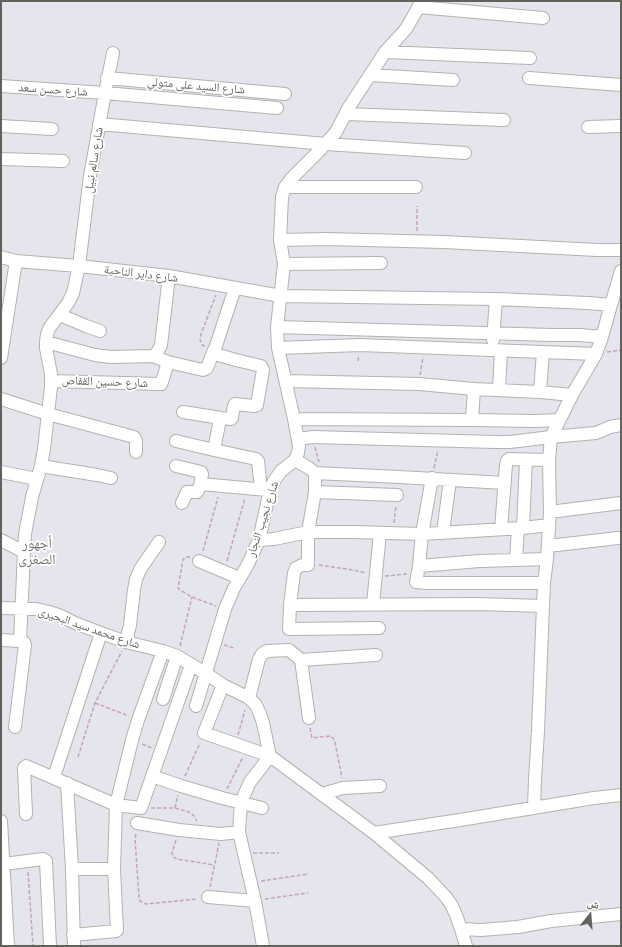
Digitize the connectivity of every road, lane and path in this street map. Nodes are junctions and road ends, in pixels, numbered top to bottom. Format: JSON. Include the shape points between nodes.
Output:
{"nodes":[{"id":1,"x":420,"y":4,"type":"edge"},
{"id":2,"x":543,"y":18,"type":"dead end"},
{"id":3,"x":385,"y":52,"type":"junction"},
{"id":4,"x":113,"y":54,"type":"dead end"},
{"id":5,"x":530,"y":58,"type":"dead end"},
{"id":6,"x":370,"y":75,"type":"junction"},
{"id":7,"x":108,"y":78,"type":"junction"},
{"id":8,"x":529,"y":78,"type":"dead end"},
{"id":9,"x":453,"y":80,"type":"dead end"},
{"id":10,"x":621,"y":85,"type":"edge"},
{"id":11,"x":1,"y":86,"type":"edge"},
{"id":12,"x":105,"y":93,"type":"junction"},
{"id":13,"x":285,"y":94,"type":"dead end"},
{"id":14,"x":277,"y":108,"type":"dead end"},
{"id":15,"x":346,"y":114,"type":"junction"},
{"id":16,"x":504,"y":120,"type":"dead end"},
{"id":17,"x":100,"y":124,"type":"junction"},
{"id":18,"x":1,"y":126,"type":"edge"},
{"id":19,"x":621,"y":126,"type":"edge"},
{"id":20,"x":588,"y":127,"type":"dead end"},
{"id":21,"x":52,"y":129,"type":"dead end"},
{"id":22,"x":326,"y":144,"type":"junction"},
{"id":23,"x":465,"y":153,"type":"dead end"},
{"id":24,"x":1,"y":159,"type":"edge"},
{"id":25,"x":63,"y":161,"type":"dead end"},
{"id":26,"x":285,"y":187,"type":"junction"},
{"id":27,"x":416,"y":187,"type":"dead end"},
{"id":28,"x":417,"y":206,"type":"dead end"},
{"id":29,"x":280,"y":240,"type":"junction"},
{"id":30,"x":416,"y":241,"type":"junction"},
{"id":31,"x":621,"y":250,"type":"edge"},
{"id":32,"x":1,"y":257,"type":"edge"},
{"id":33,"x":16,"y":261,"type":"junction"},
{"id":34,"x":381,"y":263,"type":"dead end"},
{"id":35,"x":284,"y":264,"type":"junction"},
{"id":36,"x":79,"y":266,"type":"junction"},
{"id":37,"x":621,"y":271,"type":"edge"},
{"id":38,"x":169,"y":276,"type":"junction"},
{"id":39,"x":219,"y":285,"type":"junction"},
{"id":40,"x":235,"y":288,"type":"junction"},
{"id":41,"x":281,"y":296,"type":"junction"},
{"id":42,"x":496,"y":299,"type":"junction"},
{"id":43,"x":611,"y":305,"type":"junction"},
{"id":44,"x":60,"y":315,"type":"junction"},
{"id":45,"x":277,"y":327,"type":"junction"},
{"id":46,"x":100,"y":330,"type":"dead end"},
{"id":47,"x":363,"y":330,"type":"junction"},
{"id":48,"x":493,"y":333,"type":"junction"},
{"id":49,"x":602,"y":337,"type":"junction"},
{"id":50,"x":46,"y":342,"type":"junction"},
{"id":51,"x":360,"y":345,"type":"junction"},
{"id":52,"x":278,"y":348,"type":"junction"},
{"id":53,"x":425,"y":348,"type":"junction"},
{"id":54,"x":214,"y":350,"type":"junction"},
{"id":55,"x":496,"y":350,"type":"junction"},
{"id":56,"x":543,"y":352,"type":"junction"},
{"id":57,"x":596,"y":354,"type":"junction"},
{"id":58,"x":153,"y":356,"type":"junction"},
{"id":59,"x":1,"y":358,"type":"edge"},
{"id":60,"x":168,"y":362,"type":"junction"},
{"id":61,"x":51,"y":381,"type":"junction"},
{"id":62,"x":286,"y":381,"type":"junction"},
{"id":63,"x":418,"y":384,"type":"junction"},
{"id":64,"x":474,"y":389,"type":"junction"},
{"id":65,"x":499,"y":390,"type":"junction"},
{"id":66,"x":540,"y":392,"type":"junction"},
{"id":67,"x":572,"y":395,"type":"junction"},
{"id":68,"x":1,"y":399,"type":"edge"},
{"id":69,"x":183,"y":412,"type":"dead end"},
{"id":70,"x":48,"y":414,"type":"junction"},
{"id":71,"x":221,"y":418,"type":"junction"},
{"id":72,"x":294,"y":419,"type":"junction"},
{"id":73,"x":472,"y":420,"type":"junction"},
{"id":74,"x":559,"y":420,"type":"junction"},
{"id":75,"x":621,"y":425,"type":"edge"},
{"id":76,"x":313,"y":437,"type":"junction"},
{"id":77,"x":551,"y":437,"type":"junction"},
{"id":78,"x":298,"y":439,"type":"junction"},
{"id":79,"x":440,"y":440,"type":"junction"},
{"id":80,"x":176,"y":441,"type":"dead end"},
{"id":81,"x":214,"y":450,"type":"junction"},
{"id":82,"x":136,"y":452,"type":"dead end"},
{"id":83,"x":295,"y":460,"type":"junction"},
{"id":84,"x":526,"y":460,"type":"junction"},
{"id":85,"x":549,"y":460,"type":"junction"},
{"id":86,"x":41,"y":466,"type":"junction"},
{"id":87,"x":176,"y":466,"type":"dead end"},
{"id":88,"x":1,"y":472,"type":"edge"},
{"id":89,"x":318,"y":474,"type":"junction"},
{"id":90,"x":111,"y":478,"type":"dead end"},
{"id":91,"x":432,"y":478,"type":"junction"},
{"id":92,"x":37,"y":479,"type":"junction"},
{"id":93,"x":450,"y":480,"type":"junction"},
{"id":94,"x":505,"y":483,"type":"junction"},
{"id":95,"x":222,"y":485,"type":"junction"},
{"id":96,"x":200,"y":486,"type":"junction"},
{"id":97,"x":248,"y":488,"type":"junction"},
{"id":98,"x":265,"y":490,"type":"junction"},
{"id":99,"x":315,"y":492,"type":"junction"},
{"id":100,"x":397,"y":495,"type":"joint"},
{"id":101,"x":182,"y":503,"type":"dead end"},
{"id":102,"x":621,"y":503,"type":"edge"},
{"id":103,"x":550,"y":512,"type":"junction"},
{"id":104,"x":549,"y":525,"type":"junction"},
{"id":105,"x":520,"y":528,"type":"junction"},
{"id":106,"x":501,"y":529,"type":"junction"},
{"id":107,"x":308,"y":532,"type":"junction"},
{"id":108,"x":443,"y":532,"type":"junction"},
{"id":109,"x":380,"y":533,"type":"junction"},
{"id":110,"x":393,"y":533,"type":"junction"},
{"id":111,"x":422,"y":534,"type":"junction"},
{"id":112,"x":618,"y":538,"type":"dead end"},
{"id":113,"x":1,"y":540,"type":"edge"},
{"id":114,"x":259,"y":540,"type":"junction"},
{"id":115,"x":158,"y":542,"type":"dead end"},
{"id":116,"x":548,"y":546,"type":"junction"},
{"id":117,"x":24,"y":552,"type":"junction"},
{"id":118,"x":547,"y":559,"type":"junction"},
{"id":119,"x":516,"y":560,"type":"junction"},
{"id":120,"x":199,"y":561,"type":"junction"},
{"id":121,"x":308,"y":565,"type":"junction"},
{"id":122,"x":418,"y":570,"type":"junction"},
{"id":123,"x":224,"y":572,"type":"junction"},
{"id":124,"x":375,"y":576,"type":"junction"},
{"id":125,"x":239,"y":578,"type":"junction"},
{"id":126,"x":544,"y":583,"type":"junction"},
{"id":127,"x":192,"y":597,"type":"junction"},
{"id":128,"x":373,"y":604,"type":"junction"},
{"id":129,"x":290,"y":605,"type":"junction"},
{"id":130,"x":543,"y":606,"type":"junction"},
{"id":131,"x":1,"y":608,"type":"edge"},
{"id":132,"x":21,"y":608,"type":"junction"},
{"id":133,"x":225,"y":609,"type":"junction"},
{"id":134,"x":379,"y":628,"type":"dead end"},
{"id":135,"x":289,"y":629,"type":"junction"},
{"id":136,"x":101,"y":634,"type":"junction"},
{"id":137,"x":1,"y":640,"type":"edge"},
{"id":138,"x":20,"y":641,"type":"junction"},
{"id":139,"x":126,"y":642,"type":"junction"},
{"id":140,"x":289,"y":650,"type":"junction"},
{"id":141,"x":163,"y":651,"type":"junction"},
{"id":142,"x":376,"y":655,"type":"dead end"},
{"id":143,"x":177,"y":656,"type":"junction"},
{"id":144,"x":301,"y":660,"type":"junction"},
{"id":145,"x":191,"y":665,"type":"junction"},
{"id":146,"x":205,"y":673,"type":"junction"},
{"id":147,"x":223,"y":685,"type":"junction"},
{"id":148,"x":249,"y":698,"type":"junction"},
{"id":149,"x":163,"y":699,"type":"dead end"},
{"id":150,"x":95,"y":703,"type":"junction"},
{"id":151,"x":196,"y":706,"type":"dead end"},
{"id":152,"x":309,"y":718,"type":"dead end"},
{"id":153,"x":138,"y":720,"type":"junction"},
{"id":154,"x":15,"y":727,"type":"dead end"},
{"id":155,"x":204,"y":733,"type":"junction"},
{"id":156,"x":311,"y":738,"type":"dead end"},
{"id":157,"x":132,"y":740,"type":"junction"},
{"id":158,"x":236,"y":743,"type":"junction"},
{"id":159,"x":247,"y":748,"type":"junction"},
{"id":160,"x":161,"y":751,"type":"junction"},
{"id":161,"x":270,"y":756,"type":"junction"},
{"id":162,"x":78,"y":757,"type":"dead end"},
{"id":163,"x":152,"y":776,"type":"junction"},
{"id":164,"x":54,"y":778,"type":"junction"},
{"id":165,"x":67,"y":783,"type":"junction"},
{"id":166,"x":181,"y":786,"type":"junction"},
{"id":167,"x":380,"y":786,"type":"dead end"},
{"id":168,"x":343,"y":788,"type":"junction"},
{"id":169,"x":322,"y":794,"type":"junction"},
{"id":170,"x":621,"y":795,"type":"edge"},
{"id":171,"x":222,"y":798,"type":"junction"},
{"id":172,"x":241,"y":802,"type":"junction"},
{"id":173,"x":116,"y":805,"type":"junction"},
{"id":174,"x":141,"y":808,"type":"junction"},
{"id":175,"x":175,"y":808,"type":"junction"},
{"id":176,"x":262,"y":808,"type":"dead end"},
{"id":177,"x":534,"y":808,"type":"junction"},
{"id":178,"x":26,"y":814,"type":"dead end"},
{"id":179,"x":1,"y":821,"type":"edge"},
{"id":180,"x":137,"y":824,"type":"joint"},
{"id":181,"x":179,"y":830,"type":"junction"},
{"id":182,"x":194,"y":831,"type":"junction"},
{"id":183,"x":239,"y":832,"type":"junction"},
{"id":184,"x":374,"y":833,"type":"junction"},
{"id":185,"x":221,"y":834,"type":"junction"},
{"id":186,"x":244,"y":853,"type":"junction"},
{"id":187,"x":279,"y":853,"type":"dead end"},
{"id":188,"x":28,"y":862,"type":"junction"},
{"id":189,"x":4,"y":864,"type":"junction"},
{"id":190,"x":214,"y":865,"type":"junction"},
{"id":191,"x":72,"y":869,"type":"junction"},
{"id":192,"x":114,"y":869,"type":"junction"},
{"id":193,"x":309,"y":874,"type":"dead end"},
{"id":194,"x":251,"y":882,"type":"junction"},
{"id":195,"x":308,"y":893,"type":"dead end"},
{"id":196,"x":208,"y":898,"type":"junction"},
{"id":197,"x":255,"y":901,"type":"junction"},
{"id":198,"x":621,"y":914,"type":"edge"},
{"id":199,"x":461,"y":929,"type":"junction"},
{"id":200,"x":74,"y":940,"type":"edge"},
{"id":201,"x":8,"y":946,"type":"edge"},
{"id":202,"x":33,"y":946,"type":"edge"},
{"id":203,"x":50,"y":946,"type":"edge"},
{"id":204,"x":263,"y":946,"type":"edge"},
{"id":205,"x":466,"y":946,"type":"edge"}],
"edges":[{"from":1,"to":2,"type":"street"},
{"from":1,"to":3,"type":"street","via":[[406,29]]},
{"from":3,"to":5,"type":"street"},
{"from":3,"to":6,"type":"street"},
{"from":4,"to":7,"type":"street","name":"شارع سالم نبيل"},
{"from":6,"to":9,"type":"street"},
{"from":6,"to":15,"type":"street"},
{"from":7,"to":12,"type":"street","name":"شارع سالم نبيل"},
{"from":7,"to":13,"type":"street","name":"شارع السيد على متولي"},
{"from":8,"to":10,"type":"street"},
{"from":11,"to":12,"type":"street","name":"شارع حسن سعد"},
{"from":12,"to":14,"type":"street","name":"شارع حسن سعد"},
{"from":12,"to":17,"type":"street","name":"شارع سالم نبيل"},
{"from":15,"to":16,"type":"street"},
{"from":15,"to":22,"type":"street"},
{"from":17,"to":22,"type":"street"},
{"from":17,"to":36,"type":"street","name":"شارع سالم نبيل","via":[[90,176]]},
{"from":18,"to":21,"type":"street"},
{"from":19,"to":20,"type":"street"},
{"from":22,"to":23,"type":"street"},
{"from":22,"to":26,"type":"street"},
{"from":24,"to":25,"type":"street"},
{"from":26,"to":27,"type":"street"},
{"from":26,"to":29,"type":"street","via":[[282,197]]},
{"from":28,"to":30,"type":"path"},
{"from":29,"to":30,"type":"street"},
{"from":29,"to":35,"type":"street"},
{"from":30,"to":31,"type":"street"},
{"from":32,"to":33,"type":"street","name":"شارع داير الناحية"},
{"from":33,"to":36,"type":"street","name":"شارع داير الناحية"},
{"from":33,"to":59,"type":"street"},
{"from":34,"to":35,"type":"street"},
{"from":35,"to":41,"type":"street"},
{"from":36,"to":38,"type":"street","name":"شارع داير الناحية"},
{"from":36,"to":44,"type":"street","name":"شارع سالم نبيل","via":[[73,293]]},
{"from":37,"to":43,"type":"street"},
{"from":38,"to":39,"type":"street","name":"شارع داير الناحية"},
{"from":38,"to":58,"type":"street","via":[[161,345]]},
{"from":39,"to":40,"type":"street","name":"شارع داير الناحية"},
{"from":39,"to":54,"type":"path","via":[[200,339],[202,345]]},
{"from":40,"to":41,"type":"street","name":"شارع داير الناحية"},
{"from":40,"to":54,"type":"street"},
{"from":41,"to":42,"type":"street","name":"شارع داير الناحية"},
{"from":41,"to":45,"type":"street"},
{"from":42,"to":43,"type":"street","name":"شارع داير الناحية"},
{"from":42,"to":48,"type":"street"},
{"from":43,"to":49,"type":"street"},
{"from":44,"to":46,"type":"street"},
{"from":44,"to":50,"type":"street","name":"شارع سالم نبيل","via":[[50,327]]},
{"from":45,"to":47,"type":"street"},
{"from":45,"to":52,"type":"street"},
{"from":47,"to":48,"type":"street"},
{"from":47,"to":51,"type":"street"},
{"from":48,"to":49,"type":"street"},
{"from":48,"to":55,"type":"street"},
{"from":49,"to":57,"type":"street"},
{"from":50,"to":58,"type":"street","via":[[103,357]]},
{"from":50,"to":61,"type":"street"},
{"from":51,"to":52,"type":"street"},
{"from":51,"to":53,"type":"street"},
{"from":52,"to":62,"type":"street"},
{"from":53,"to":55,"type":"street"},
{"from":53,"to":63,"type":"path"},
{"from":54,"to":60,"type":"street","via":[[205,369]]},
{"from":54,"to":71,"type":"street","via":[[215,354],[259,365],[263,370],[258,404],[236,404],[232,418]]},
{"from":55,"to":56,"type":"street"},
{"from":55,"to":65,"type":"street"},
{"from":56,"to":57,"type":"street"},
{"from":56,"to":66,"type":"street"},
{"from":57,"to":67,"type":"street"},
{"from":58,"to":60,"type":"street"},
{"from":60,"to":61,"type":"street","name":"شارع حسين القفاص","via":[[161,384]]},
{"from":61,"to":70,"type":"street"},
{"from":62,"to":63,"type":"street"},
{"from":62,"to":72,"type":"street"},
{"from":63,"to":64,"type":"street"},
{"from":64,"to":65,"type":"street"},
{"from":64,"to":73,"type":"street"},
{"from":65,"to":66,"type":"street"},
{"from":66,"to":67,"type":"street"},
{"from":67,"to":74,"type":"street"},
{"from":68,"to":70,"type":"street"},
{"from":69,"to":71,"type":"street"},
{"from":70,"to":82,"type":"street","via":[[134,437]]},
{"from":70,"to":86,"type":"street"},
{"from":71,"to":81,"type":"street"},
{"from":72,"to":73,"type":"street"},
{"from":72,"to":78,"type":"street"},
{"from":73,"to":74,"type":"street"},
{"from":74,"to":77,"type":"street"},
{"from":75,"to":77,"type":"street","via":[[596,432]]},
{"from":76,"to":78,"type":"street"},
{"from":76,"to":79,"type":"street"},
{"from":76,"to":89,"type":"path"},
{"from":77,"to":79,"type":"street","via":[[510,442]]},
{"from":77,"to":85,"type":"street"},
{"from":78,"to":83,"type":"street"},
{"from":79,"to":91,"type":"path"},
{"from":80,"to":81,"type":"street"},
{"from":81,"to":98,"type":"street","via":[[256,459]]},
{"from":83,"to":89,"type":"street"},
{"from":83,"to":98,"type":"street","name":"شارع نجيب النجار","via":[[281,471]]},
{"from":84,"to":85,"type":"street"},
{"from":84,"to":94,"type":"street","via":[[507,461]]},
{"from":84,"to":105,"type":"street"},
{"from":85,"to":103,"type":"street"},
{"from":86,"to":90,"type":"street"},
{"from":86,"to":92,"type":"street"},
{"from":87,"to":96,"type":"street","via":[[201,472]]},
{"from":88,"to":92,"type":"street"},
{"from":89,"to":91,"type":"street"},
{"from":89,"to":99,"type":"street"},
{"from":91,"to":93,"type":"street"},
{"from":91,"to":111,"type":"street"},
{"from":92,"to":117,"type":"street","via":[[28,515]]},
{"from":93,"to":94,"type":"street"},
{"from":93,"to":108,"type":"street"},
{"from":94,"to":106,"type":"street"},
{"from":95,"to":96,"type":"street"},
{"from":95,"to":97,"type":"street"},
{"from":95,"to":120,"type":"path"},
{"from":96,"to":101,"type":"street","via":[[197,492],[187,492]]},
{"from":97,"to":98,"type":"street"},
{"from":97,"to":123,"type":"path"},
{"from":98,"to":114,"type":"street","name":"شارع نجيب النجار"},
{"from":99,"to":100,"type":"street"},
{"from":99,"to":107,"type":"street"},
{"from":100,"to":110,"type":"path"},
{"from":102,"to":103,"type":"street"},
{"from":103,"to":104,"type":"street"},
{"from":104,"to":105,"type":"street"},
{"from":104,"to":116,"type":"street"},
{"from":105,"to":106,"type":"street"},
{"from":105,"to":119,"type":"street"},
{"from":106,"to":108,"type":"street"},
{"from":107,"to":109,"type":"street"},
{"from":107,"to":114,"type":"street"},
{"from":107,"to":121,"type":"street"},
{"from":108,"to":111,"type":"street"},
{"from":109,"to":110,"type":"street"},
{"from":109,"to":124,"type":"street"},
{"from":110,"to":111,"type":"street"},
{"from":111,"to":122,"type":"street"},
{"from":112,"to":116,"type":"street"},
{"from":113,"to":117,"type":"street"},
{"from":114,"to":125,"type":"street","name":"شارع نجيب النجار"},
{"from":115,"to":139,"type":"street","via":[[136,579]]},
{"from":116,"to":118,"type":"street"},
{"from":117,"to":132,"type":"street"},
{"from":118,"to":119,"type":"street"},
{"from":118,"to":126,"type":"street"},
{"from":119,"to":122,"type":"street","via":[[480,561]]},
{"from":120,"to":123,"type":"street"},
{"from":120,"to":127,"type":"path","via":[[189,557],[183,560],[178,588]]},
{"from":121,"to":124,"type":"path","via":[[329,566]]},
{"from":121,"to":129,"type":"street","via":[[295,570]]},
{"from":122,"to":124,"type":"path"},
{"from":122,"to":126,"type":"street","via":[[416,582],[421,583]]},
{"from":123,"to":125,"type":"street"},
{"from":124,"to":128,"type":"street"},
{"from":125,"to":133,"type":"street","name":"شارع نجيب النجار"},
{"from":126,"to":130,"type":"street"},
{"from":127,"to":133,"type":"path"},
{"from":127,"to":143,"type":"path"},
{"from":128,"to":129,"type":"street"},
{"from":128,"to":130,"type":"street"},
{"from":129,"to":135,"type":"street"},
{"from":130,"to":177,"type":"street"},
{"from":131,"to":132,"type":"street","name":"شارع محمد سيد البحيرى"},
{"from":132,"to":136,"type":"street","name":"شارع محمد سيد البحيرى","via":[[62,616]]},
{"from":132,"to":138,"type":"street"},
{"from":133,"to":146,"type":"street","name":"شارع نجيب النجار"},
{"from":134,"to":135,"type":"street"},
{"from":135,"to":140,"type":"street"},
{"from":136,"to":139,"type":"street","name":"شارع محمد سيد البحيرى"},
{"from":136,"to":164,"type":"street"},
{"from":137,"to":138,"type":"street"},
{"from":138,"to":154,"type":"street","via":[[24,642],[26,647]]},
{"from":139,"to":141,"type":"street","name":"شارع محمد سيد البحيرى"},
{"from":139,"to":150,"type":"path"},
{"from":140,"to":144,"type":"street"},
{"from":140,"to":148,"type":"street","via":[[267,651],[262,654]]},
{"from":141,"to":143,"type":"street","name":"شارع محمد سيد البحيرى"},
{"from":141,"to":153,"type":"street"},
{"from":142,"to":144,"type":"street"},
{"from":143,"to":145,"type":"street","name":"شارع محمد سيد البحيرى"},
{"from":143,"to":149,"type":"street"},
{"from":144,"to":152,"type":"street"},
{"from":145,"to":146,"type":"street","name":"شارع محمد سيد البحيرى"},
{"from":145,"to":160,"type":"street"},
{"from":146,"to":147,"type":"street","name":"شارع محمد سيد البحيرى"},
{"from":146,"to":151,"type":"street","name":"شارع نجيب النجار"},
{"from":147,"to":148,"type":"street","name":"شارع محمد سيد البحيرى"},
{"from":147,"to":155,"type":"street"},
{"from":148,"to":158,"type":"path"},
{"from":148,"to":161,"type":"street","name":"شارع محمد سيد البحيرى","via":[[260,714]]},
{"from":150,"to":153,"type":"path"},
{"from":150,"to":162,"type":"path"},
{"from":153,"to":157,"type":"street"},
{"from":155,"to":158,"type":"street"},
{"from":155,"to":166,"type":"path"},
{"from":156,"to":168,"type":"path","via":[[333,738]]},
{"from":157,"to":160,"type":"path"},
{"from":157,"to":173,"type":"street"},
{"from":158,"to":159,"type":"street"},
{"from":159,"to":161,"type":"street"},
{"from":159,"to":171,"type":"path"},
{"from":160,"to":163,"type":"street"},
{"from":161,"to":169,"type":"street"},
{"from":161,"to":172,"type":"street","via":[[250,782]]},
{"from":163,"to":166,"type":"street"},
{"from":163,"to":174,"type":"street"},
{"from":164,"to":165,"type":"street"},
{"from":164,"to":178,"type":"street","via":[[24,766]]},
{"from":165,"to":173,"type":"street"},
{"from":165,"to":191,"type":"street"},
{"from":166,"to":171,"type":"street"},
{"from":166,"to":175,"type":"path"},
{"from":167,"to":168,"type":"street"},
{"from":168,"to":169,"type":"street"},
{"from":169,"to":184,"type":"street"},
{"from":170,"to":177,"type":"street"},
{"from":171,"to":172,"type":"street"},
{"from":172,"to":176,"type":"street"},
{"from":172,"to":183,"type":"street"},
{"from":173,"to":174,"type":"street"},
{"from":173,"to":192,"type":"street"},
{"from":174,"to":175,"type":"path"},
{"from":175,"to":182,"type":"path","via":[[194,816],[197,821]]},
{"from":177,"to":184,"type":"street"},
{"from":179,"to":189,"type":"street"},
{"from":180,"to":181,"type":"street"},
{"from":180,"to":196,"type":"path","via":[[135,839],[140,901],[146,904]]},
{"from":181,"to":182,"type":"street"},
{"from":181,"to":190,"type":"path","via":[[173,857]]},
{"from":182,"to":185,"type":"street"},
{"from":183,"to":185,"type":"street"},
{"from":183,"to":186,"type":"street"},
{"from":184,"to":199,"type":"street","via":[[428,878],[445,896]]},
{"from":185,"to":190,"type":"path"},
{"from":186,"to":187,"type":"path"},
{"from":186,"to":194,"type":"street"},
{"from":188,"to":189,"type":"street"},
{"from":188,"to":202,"type":"path"},
{"from":188,"to":203,"type":"street","via":[[46,861]]},
{"from":189,"to":201,"type":"street"},
{"from":190,"to":196,"type":"path"},
{"from":191,"to":192,"type":"street"},
{"from":191,"to":200,"type":"street"},
{"from":192,"to":200,"type":"street","via":[[117,931]]},
{"from":193,"to":194,"type":"path"},
{"from":194,"to":197,"type":"street"},
{"from":195,"to":197,"type":"path"},
{"from":196,"to":197,"type":"street"},
{"from":197,"to":204,"type":"street"},
{"from":198,"to":199,"type":"street","via":[[518,927]]},
{"from":199,"to":205,"type":"street"}]}
